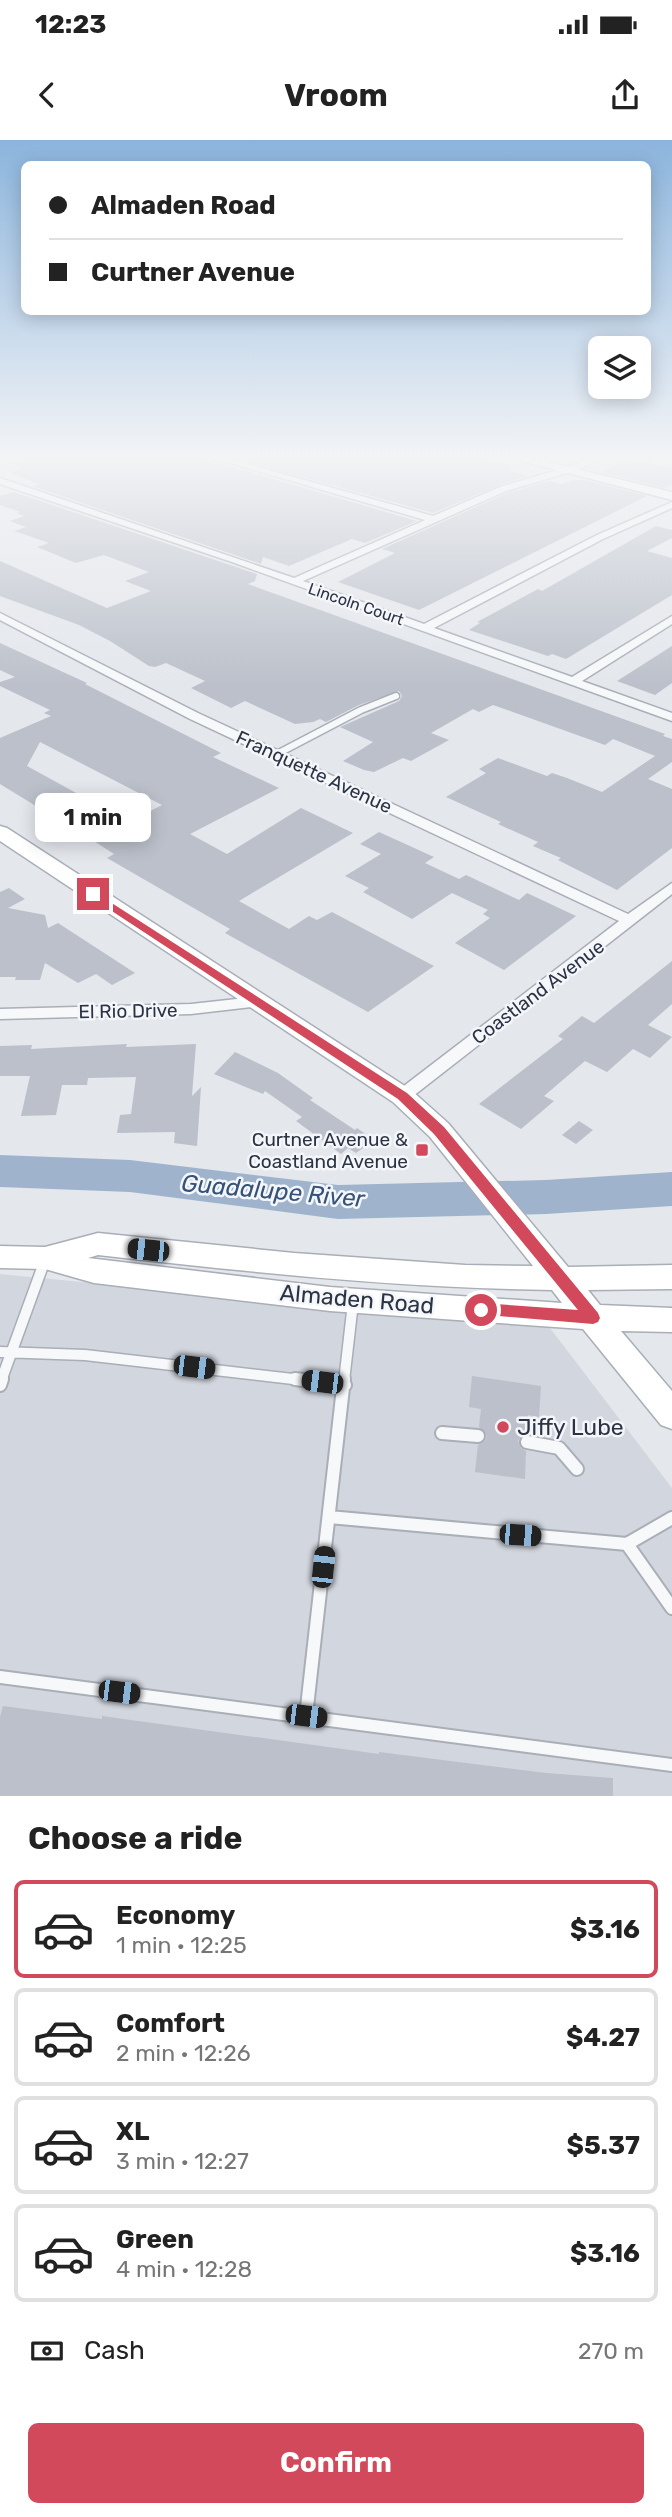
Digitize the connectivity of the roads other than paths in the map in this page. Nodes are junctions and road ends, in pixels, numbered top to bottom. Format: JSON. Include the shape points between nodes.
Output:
{"nodes":[{"id":1,"x":148,"y":532,"type":"edge"},
{"id":2,"x":402,"y":532,"type":"edge"},
{"id":3,"x":611,"y":532,"type":"edge"},
{"id":4,"x":292,"y":582,"type":"junction"},
{"id":5,"x":0,"y":616,"type":"edge"},
{"id":6,"x":672,"y":619,"type":"edge"},
{"id":7,"x":425,"y":628,"type":"junction"},
{"id":8,"x":574,"y":681,"type":"junction"},
{"id":9,"x":396,"y":696,"type":"dead end"},
{"id":10,"x":672,"y":717,"type":"edge"},
{"id":11,"x":277,"y":754,"type":"junction"},
{"id":12,"x":0,"y":832,"type":"edge"},
{"id":13,"x":672,"y":887,"type":"edge"},
{"id":14,"x":631,"y":921,"type":"junction"},
{"id":15,"x":255,"y":1002,"type":"junction"},
{"id":16,"x":0,"y":1014,"type":"edge"},
{"id":17,"x":402,"y":1096,"type":"junction"},
{"id":18,"x":0,"y":1257,"type":"edge"},
{"id":19,"x":45,"y":1258,"type":"junction"},
{"id":20,"x":672,"y":1277,"type":"edge"},
{"id":21,"x":561,"y":1279,"type":"junction"},
{"id":22,"x":354,"y":1300,"type":"junction"},
{"id":23,"x":593,"y":1318,"type":"junction"},
{"id":24,"x":672,"y":1320,"type":"edge"},
{"id":25,"x":6,"y":1352,"type":"edge"},
{"id":26,"x":0,"y":1385,"type":"edge"},
{"id":27,"x":345,"y":1385,"type":"junction"},
{"id":28,"x":672,"y":1415,"type":"edge"},
{"id":29,"x":442,"y":1433,"type":"dead end"},
{"id":30,"x":478,"y":1437,"type":"dead end"},
{"id":31,"x":527,"y":1442,"type":"dead end"},
{"id":32,"x":577,"y":1469,"type":"dead end"},
{"id":33,"x":329,"y":1517,"type":"junction"},
{"id":34,"x":672,"y":1518,"type":"edge"},
{"id":35,"x":627,"y":1544,"type":"junction"},
{"id":36,"x":672,"y":1608,"type":"edge"},
{"id":37,"x":0,"y":1677,"type":"edge"},
{"id":38,"x":306,"y":1716,"type":"junction"},
{"id":39,"x":672,"y":1765,"type":"edge"}],
"edges":[{"from":1,"to":4,"type":"street","name":"Lincoln Court"},
{"from":2,"to":4,"type":"street"},
{"from":3,"to":7,"type":"street"},
{"from":4,"to":7,"type":"street","name":"Lincoln Court"},
{"from":5,"to":11,"type":"street","name":"Franquette Avenue"},
{"from":6,"to":8,"type":"street"},
{"from":7,"to":8,"type":"street","name":"Lincoln Court"},
{"from":8,"to":10,"type":"street","name":"Lincoln Court"},
{"from":9,"to":11,"type":"lane"},
{"from":11,"to":14,"type":"street","name":"Franquette Avenue"},
{"from":12,"to":15,"type":"main road"},
{"from":13,"to":14,"type":"street","name":"Coastland Avenue"},
{"from":14,"to":17,"type":"street","name":"Coastland Avenue"},
{"from":15,"to":16,"type":"street","name":"El Rio Drive","via":[[191,1009]]},
{"from":15,"to":17,"type":"main road"},
{"from":17,"to":21,"type":"main road","via":[[439,1130]]},
{"from":18,"to":19,"type":"street","name":"Almaden Road"},
{"from":19,"to":21,"type":"street","name":"Almaden Road","via":[[98,1244],[439,1276]]},
{"from":19,"to":22,"type":"main road","name":"Almaden Road","via":[[94,1271]]},
{"from":19,"to":25,"type":"lane"},
{"from":20,"to":21,"type":"main road","name":"Almaden Road"},
{"from":21,"to":23,"type":"street"},
{"from":22,"to":23,"type":"main road","name":"Almaden Road"},
{"from":22,"to":27,"type":"lane"},
{"from":23,"to":24,"type":"main road","name":"Almaden Road"},
{"from":23,"to":28,"type":"main road"},
{"from":25,"to":26,"type":"lane"},
{"from":25,"to":27,"type":"lane","via":[[85,1355]]},
{"from":27,"to":33,"type":"lane"},
{"from":29,"to":30,"type":"lane"},
{"from":31,"to":32,"type":"lane","via":[[559,1448]]},
{"from":33,"to":35,"type":"lane"},
{"from":33,"to":38,"type":"lane"},
{"from":34,"to":35,"type":"lane"},
{"from":35,"to":36,"type":"lane"},
{"from":37,"to":38,"type":"lane"},
{"from":38,"to":39,"type":"lane"}]}
